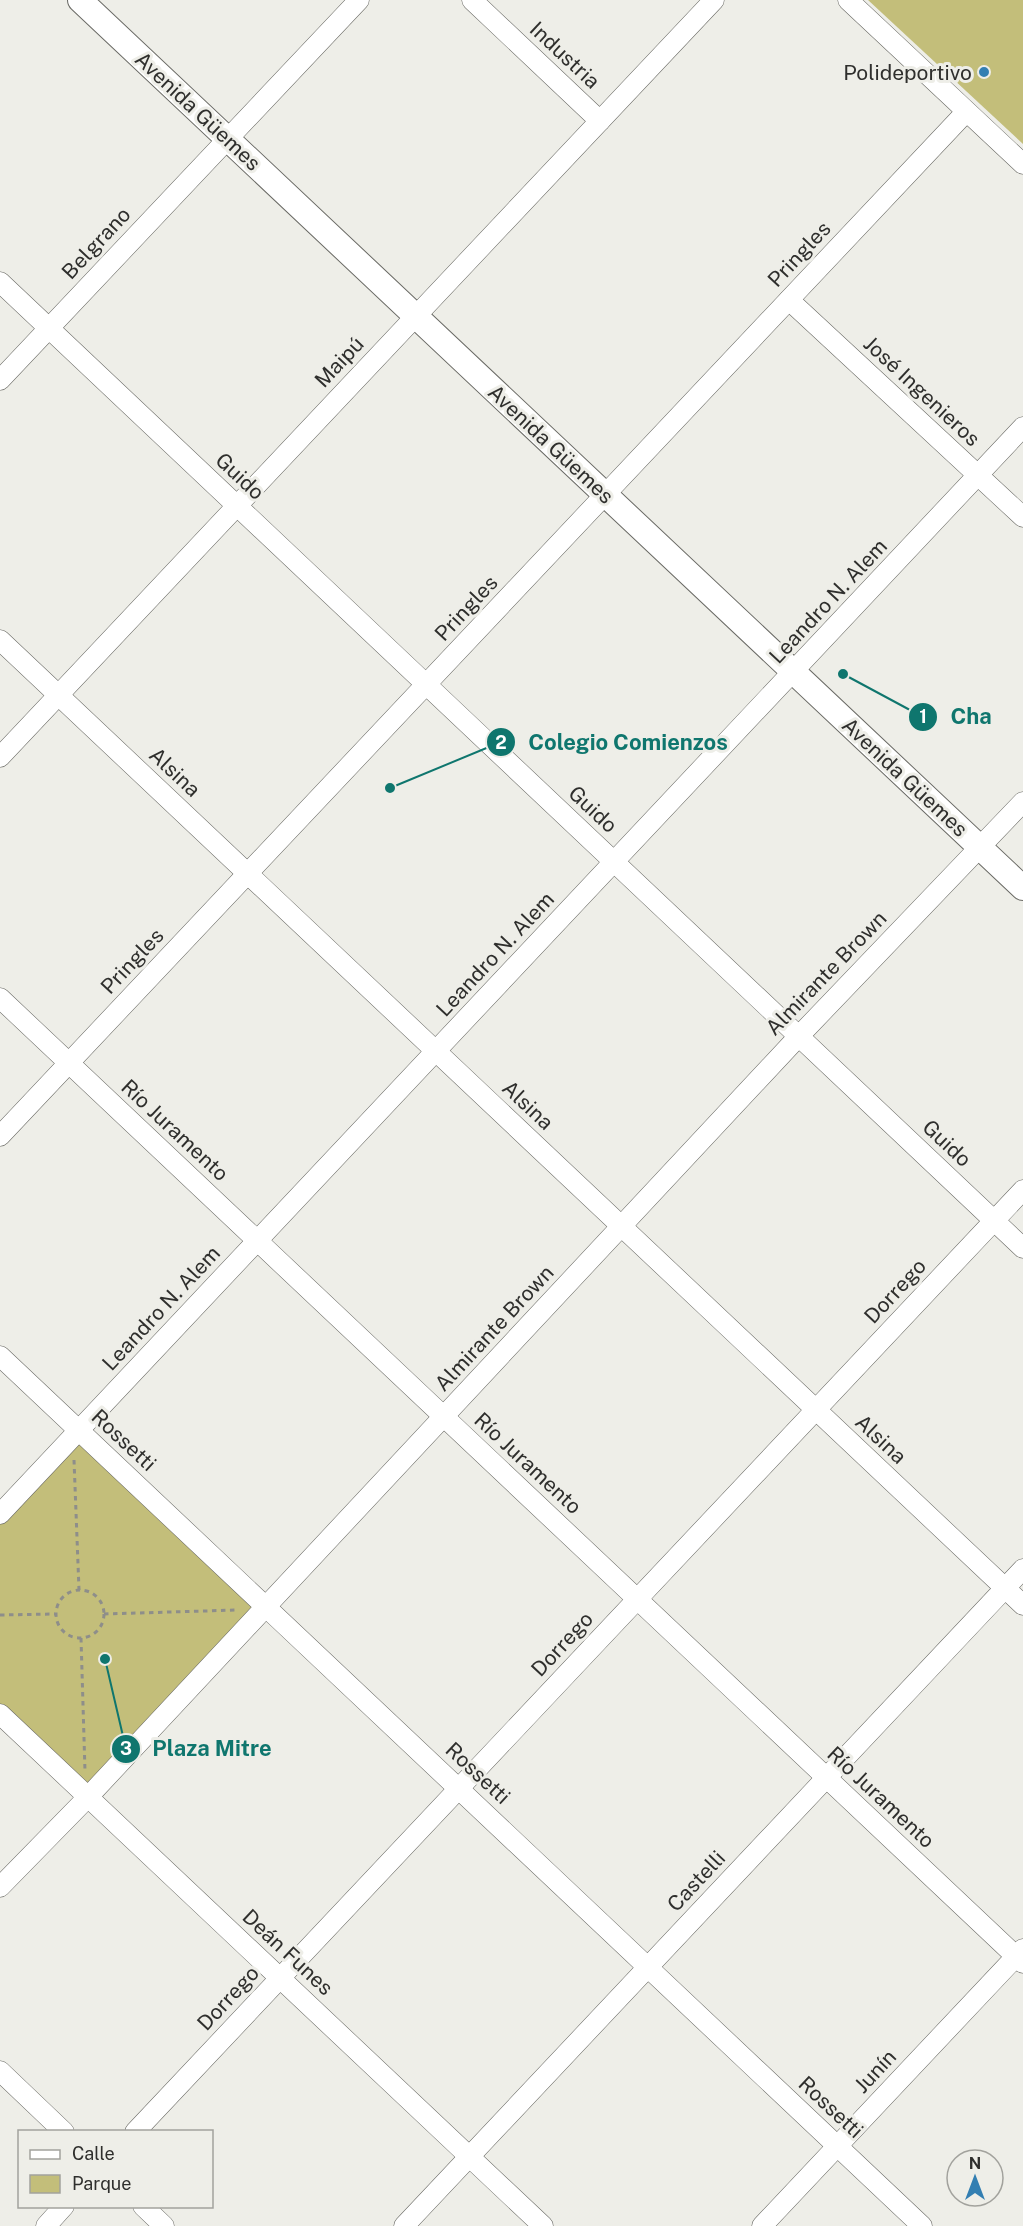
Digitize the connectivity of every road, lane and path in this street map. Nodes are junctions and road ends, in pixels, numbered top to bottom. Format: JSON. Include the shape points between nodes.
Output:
{"nodes":[{"id":1,"x":80,"y":0,"type":"edge"},
{"id":2,"x":358,"y":0,"type":"edge"},
{"id":3,"x":472,"y":0,"type":"edge"},
{"id":4,"x":714,"y":0,"type":"edge"},
{"id":5,"x":848,"y":0,"type":"edge"},
{"id":6,"x":966,"y":112,"type":"junction"},
{"id":7,"x":600,"y":121,"type":"junction"},
{"id":8,"x":228,"y":139,"type":"junction"},
{"id":9,"x":1023,"y":164,"type":"edge"},
{"id":10,"x":0,"y":282,"type":"edge"},
{"id":11,"x":789,"y":300,"type":"junction"},
{"id":12,"x":416,"y":316,"type":"junction"},
{"id":13,"x":49,"y":328,"type":"junction"},
{"id":14,"x":0,"y":380,"type":"edge"},
{"id":15,"x":1023,"y":427,"type":"edge"},
{"id":16,"x":979,"y":476,"type":"junction"},
{"id":17,"x":605,"y":495,"type":"junction"},
{"id":18,"x":237,"y":506,"type":"junction"},
{"id":19,"x":1023,"y":517,"type":"edge"},
{"id":20,"x":0,"y":640,"type":"edge"},
{"id":21,"x":793,"y":673,"type":"junction"},
{"id":22,"x":426,"y":684,"type":"junction"},
{"id":23,"x":58,"y":695,"type":"junction"},
{"id":24,"x":0,"y":757,"type":"edge"},
{"id":25,"x":1023,"y":802,"type":"edge"},
{"id":26,"x":980,"y":847,"type":"junction"},
{"id":27,"x":615,"y":862,"type":"junction"},
{"id":28,"x":248,"y":874,"type":"junction"},
{"id":29,"x":1023,"y":888,"type":"edge"},
{"id":30,"x":0,"y":998,"type":"edge"},
{"id":31,"x":799,"y":1036,"type":"junction"},
{"id":32,"x":436,"y":1051,"type":"junction"},
{"id":33,"x":69,"y":1063,"type":"junction"},
{"id":34,"x":0,"y":1136,"type":"edge"},
{"id":35,"x":1023,"y":1190,"type":"edge"},
{"id":36,"x":994,"y":1220,"type":"junction"},
{"id":37,"x":621,"y":1227,"type":"junction"},
{"id":38,"x":257,"y":1241,"type":"junction"},
{"id":39,"x":1023,"y":1248,"type":"edge"},
{"id":40,"x":0,"y":1356,"type":"edge"},
{"id":41,"x":816,"y":1410,"type":"junction"},
{"id":42,"x":444,"y":1417,"type":"junction"},
{"id":43,"x":79,"y":1430,"type":"junction"},
{"id":44,"x":74,"y":1454,"type":"dead end"},
{"id":45,"x":0,"y":1514,"type":"edge"},
{"id":46,"x":1023,"y":1569,"type":"edge"},
{"id":47,"x":1005,"y":1588,"type":"junction"},
{"id":48,"x":79,"y":1590,"type":"junction"},
{"id":49,"x":637,"y":1599,"type":"junction"},
{"id":50,"x":1023,"y":1605,"type":"edge"},
{"id":51,"x":265,"y":1606,"type":"junction"},
{"id":52,"x":240,"y":1610,"type":"dead end"},
{"id":53,"x":56,"y":1614,"type":"junction"},
{"id":54,"x":104,"y":1614,"type":"junction"},
{"id":55,"x":0,"y":1615,"type":"edge"},
{"id":56,"x":81,"y":1638,"type":"junction"},
{"id":57,"x":0,"y":1714,"type":"edge"},
{"id":58,"x":85,"y":1775,"type":"dead end"},
{"id":59,"x":827,"y":1778,"type":"junction"},
{"id":60,"x":459,"y":1788,"type":"junction"},
{"id":61,"x":88,"y":1797,"type":"junction"},
{"id":62,"x":0,"y":1887,"type":"edge"},
{"id":63,"x":1021,"y":1956,"type":"edge"},
{"id":64,"x":648,"y":1967,"type":"junction"},
{"id":65,"x":280,"y":1978,"type":"junction"},
{"id":66,"x":0,"y":2071,"type":"edge"},
{"id":67,"x":62,"y":2130,"type":"edge"},
{"id":68,"x":137,"y":2130,"type":"edge"},
{"id":69,"x":838,"y":2146,"type":"junction"},
{"id":70,"x":469,"y":2157,"type":"junction"},
{"id":71,"x":62,"y":2208,"type":"edge"},
{"id":72,"x":145,"y":2208,"type":"edge"},
{"id":73,"x":46,"y":2226,"type":"edge"},
{"id":74,"x":164,"y":2226,"type":"edge"},
{"id":75,"x":404,"y":2226,"type":"edge"},
{"id":76,"x":543,"y":2226,"type":"edge"},
{"id":77,"x":762,"y":2226,"type":"edge"},
{"id":78,"x":922,"y":2226,"type":"edge"}],
"edges":[{"from":1,"to":8,"type":"main road","name":"Avenida Güemes"},
{"from":2,"to":8,"type":"street","name":"Belgrano"},
{"from":3,"to":7,"type":"street","name":"Industria"},
{"from":4,"to":7,"type":"street","name":"Maipú"},
{"from":5,"to":6,"type":"street"},
{"from":6,"to":9,"type":"street"},
{"from":6,"to":11,"type":"street","name":"Pringles"},
{"from":7,"to":12,"type":"street","name":"Maipú"},
{"from":8,"to":12,"type":"main road","name":"Avenida Güemes"},
{"from":8,"to":13,"type":"street","name":"Belgrano"},
{"from":10,"to":13,"type":"street","name":"Guido"},
{"from":11,"to":16,"type":"street","name":"José Ingenieros"},
{"from":11,"to":17,"type":"street","name":"Pringles"},
{"from":12,"to":17,"type":"main road","name":"Avenida Güemes"},
{"from":12,"to":18,"type":"street","name":"Maipú"},
{"from":13,"to":14,"type":"street","name":"Belgrano"},
{"from":13,"to":18,"type":"street","name":"Guido"},
{"from":15,"to":16,"type":"street","name":"Leandro N. Alem"},
{"from":16,"to":19,"type":"street","name":"José Ingenieros"},
{"from":16,"to":21,"type":"street","name":"Leandro N. Alem"},
{"from":17,"to":21,"type":"main road","name":"Avenida Güemes"},
{"from":17,"to":22,"type":"street","name":"Pringles"},
{"from":18,"to":22,"type":"street","name":"Guido"},
{"from":18,"to":23,"type":"street","name":"Maipú"},
{"from":20,"to":23,"type":"street","name":"Alsina"},
{"from":21,"to":26,"type":"main road","name":"Avenida Güemes"},
{"from":21,"to":27,"type":"street","name":"Leandro N. Alem"},
{"from":22,"to":27,"type":"street","name":"Guido"},
{"from":22,"to":28,"type":"street","name":"Pringles"},
{"from":23,"to":24,"type":"street","name":"Maipú"},
{"from":23,"to":28,"type":"street","name":"Alsina"},
{"from":25,"to":26,"type":"street","name":"Almirante Brown"},
{"from":26,"to":29,"type":"main road","name":"Avenida Güemes"},
{"from":26,"to":31,"type":"street","name":"Almirante Brown"},
{"from":27,"to":31,"type":"street","name":"Guido"},
{"from":27,"to":32,"type":"street","name":"Leandro N. Alem"},
{"from":28,"to":32,"type":"street","name":"Alsina"},
{"from":28,"to":33,"type":"street","name":"Pringles"},
{"from":30,"to":33,"type":"street","name":"Río Juramento"},
{"from":31,"to":36,"type":"street","name":"Guido"},
{"from":31,"to":37,"type":"street","name":"Almirante Brown"},
{"from":32,"to":37,"type":"street","name":"Alsina"},
{"from":32,"to":38,"type":"street","name":"Leandro N. Alem"},
{"from":33,"to":34,"type":"street","name":"Pringles"},
{"from":33,"to":38,"type":"street","name":"Río Juramento"},
{"from":35,"to":36,"type":"street","name":"Dorrego"},
{"from":36,"to":39,"type":"street","name":"Guido"},
{"from":36,"to":41,"type":"street","name":"Dorrego"},
{"from":37,"to":41,"type":"street","name":"Alsina"},
{"from":37,"to":42,"type":"street","name":"Almirante Brown"},
{"from":38,"to":42,"type":"street","name":"Río Juramento"},
{"from":38,"to":43,"type":"street","name":"Leandro N. Alem"},
{"from":40,"to":43,"type":"street","name":"Rossetti"},
{"from":41,"to":47,"type":"street","name":"Alsina"},
{"from":41,"to":49,"type":"street","name":"Dorrego"},
{"from":42,"to":49,"type":"street","name":"Río Juramento"},
{"from":42,"to":51,"type":"street","name":"Almirante Brown"},
{"from":43,"to":45,"type":"street","name":"Leandro N. Alem"},
{"from":43,"to":51,"type":"street","name":"Rossetti"},
{"from":44,"to":48,"type":"path"},
{"from":46,"to":47,"type":"street","name":"Castelli"},
{"from":47,"to":50,"type":"street","name":"Alsina"},
{"from":47,"to":59,"type":"street","name":"Castelli"},
{"from":48,"to":53,"type":"path","via":[[63,1597]]},
{"from":48,"to":54,"type":"path","via":[[97,1597]]},
{"from":49,"to":59,"type":"street","name":"Río Juramento"},
{"from":49,"to":60,"type":"street","name":"Dorrego"},
{"from":51,"to":60,"type":"street","name":"Rossetti"},
{"from":51,"to":61,"type":"street","name":"Almirante Brown"},
{"from":52,"to":54,"type":"path"},
{"from":53,"to":55,"type":"path"},
{"from":53,"to":56,"type":"path","via":[[63,1631]]},
{"from":54,"to":56,"type":"path","via":[[94,1633]]},
{"from":56,"to":58,"type":"path"},
{"from":57,"to":61,"type":"street","name":"Deán Funes"},
{"from":59,"to":63,"type":"street","name":"Río Juramento"},
{"from":59,"to":64,"type":"street","name":"Castelli"},
{"from":60,"to":64,"type":"street","name":"Rossetti"},
{"from":60,"to":65,"type":"street","name":"Dorrego"},
{"from":61,"to":62,"type":"street","name":"Almirante Brown"},
{"from":61,"to":65,"type":"street","name":"Deán Funes"},
{"from":63,"to":69,"type":"street","name":"Junín"},
{"from":64,"to":69,"type":"street","name":"Rossetti"},
{"from":64,"to":70,"type":"street","name":"Castelli"},
{"from":65,"to":68,"type":"street","name":"Dorrego"},
{"from":65,"to":70,"type":"street","name":"Deán Funes"},
{"from":66,"to":67,"type":"street"},
{"from":69,"to":77,"type":"street","name":"Junín"},
{"from":69,"to":78,"type":"street","name":"Rossetti"},
{"from":70,"to":75,"type":"street","name":"Castelli"},
{"from":70,"to":76,"type":"street","name":"Deán Funes"},
{"from":71,"to":73,"type":"street"},
{"from":72,"to":74,"type":"street"}]}
